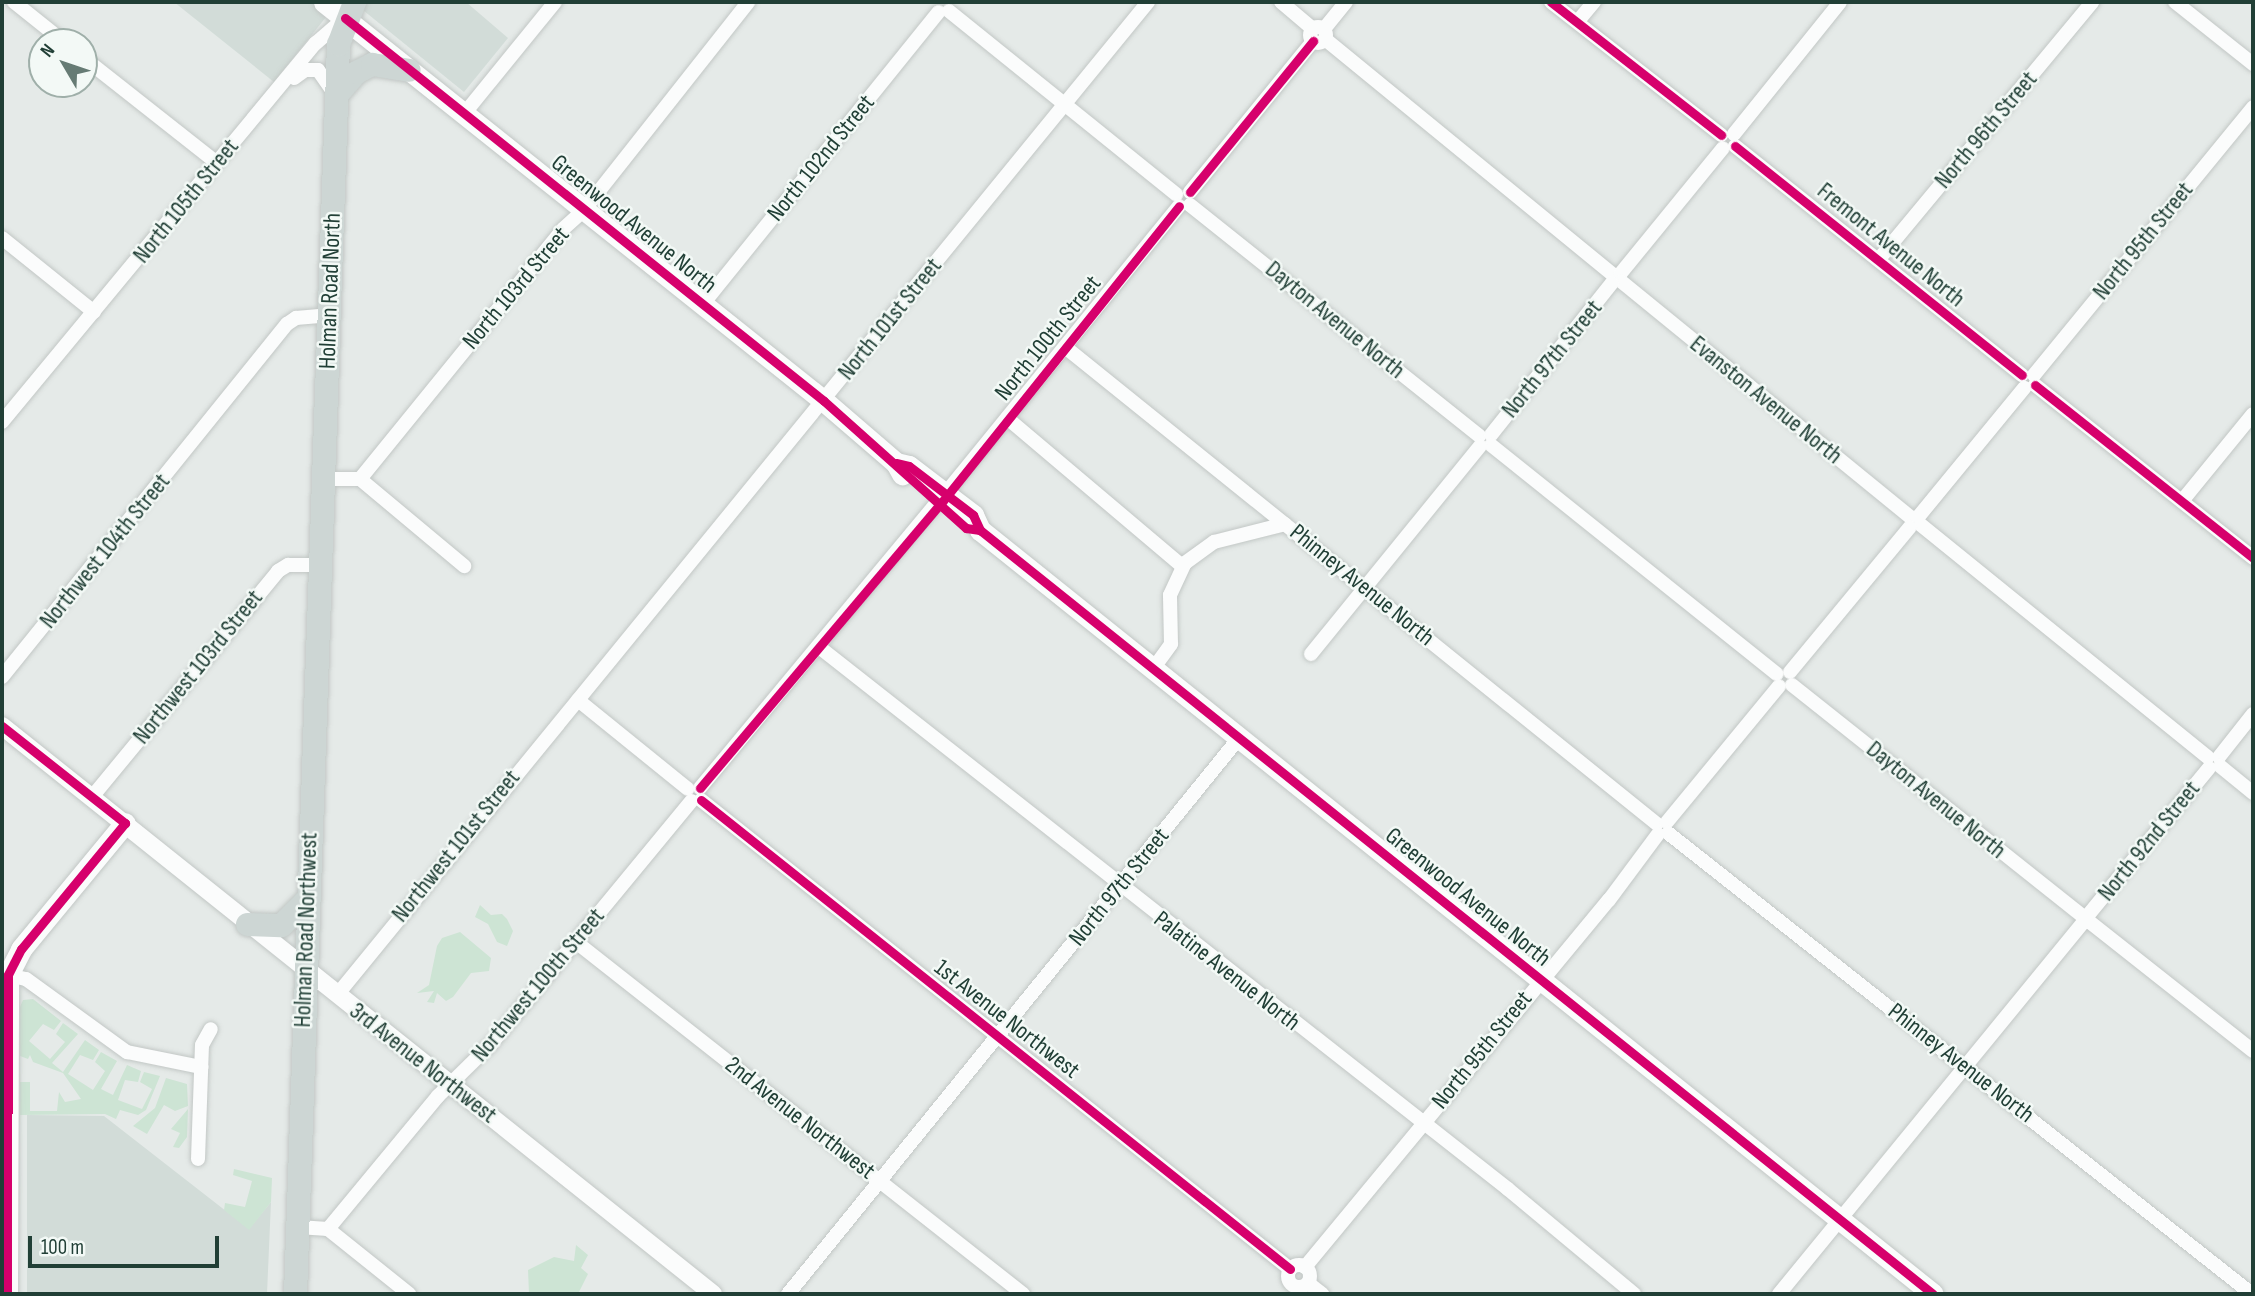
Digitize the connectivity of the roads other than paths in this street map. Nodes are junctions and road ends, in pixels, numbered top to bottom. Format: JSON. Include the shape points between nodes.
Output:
{"nodes":[{"id":1,"x":14,"y":2,"type":"edge"},
{"id":2,"x":324,"y":2,"type":"edge"},
{"id":3,"x":555,"y":2,"type":"edge"},
{"id":4,"x":748,"y":2,"type":"edge"},
{"id":5,"x":1148,"y":2,"type":"edge"},
{"id":6,"x":1281,"y":2,"type":"edge"},
{"id":7,"x":1346,"y":2,"type":"edge"},
{"id":8,"x":1551,"y":2,"type":"edge"},
{"id":9,"x":1594,"y":2,"type":"edge"},
{"id":10,"x":1840,"y":2,"type":"edge"},
{"id":11,"x":2092,"y":2,"type":"edge"},
{"id":12,"x":2175,"y":2,"type":"edge"},
{"id":13,"x":942,"y":5,"type":"edge"},
{"id":14,"x":349,"y":10,"type":"edge"},
{"id":15,"x":1578,"y":21,"type":"junction"},
{"id":16,"x":46,"y":28,"type":"edge"},
{"id":17,"x":1319,"y":35,"type":"junction"},
{"id":18,"x":2253,"y":64,"type":"edge"},
{"id":19,"x":98,"y":69,"type":"edge"},
{"id":20,"x":410,"y":70,"type":"junction"},
{"id":21,"x":279,"y":90,"type":"junction"},
{"id":22,"x":336,"y":95,"type":"junction"},
{"id":23,"x":1065,"y":103,"type":"junction"},
{"id":24,"x":2253,"y":107,"type":"edge"},
{"id":25,"x":464,"y":114,"type":"junction"},
{"id":26,"x":1728,"y":141,"type":"junction"},
{"id":27,"x":217,"y":163,"type":"junction"},
{"id":28,"x":1184,"y":199,"type":"junction"},
{"id":29,"x":584,"y":209,"type":"junction"},
{"id":30,"x":2,"y":238,"type":"edge"},
{"id":31,"x":1879,"y":259,"type":"junction"},
{"id":32,"x":1617,"y":278,"type":"junction"},
{"id":33,"x":703,"y":304,"type":"junction"},
{"id":34,"x":94,"y":312,"type":"junction"},
{"id":35,"x":328,"y":315,"type":"junction"},
{"id":36,"x":1065,"y":347,"type":"junction"},
{"id":37,"x":2029,"y":381,"type":"junction"},
{"id":38,"x":824,"y":401,"type":"junction"},
{"id":39,"x":2253,"y":414,"type":"edge"},
{"id":40,"x":1007,"y":418,"type":"junction"},
{"id":41,"x":2,"y":422,"type":"edge"},
{"id":42,"x":1486,"y":441,"type":"junction"},
{"id":43,"x":322,"y":479,"type":"junction"},
{"id":44,"x":360,"y":479,"type":"junction"},
{"id":45,"x":941,"y":499,"type":"junction"},
{"id":46,"x":2182,"y":501,"type":"junction"},
{"id":47,"x":1915,"y":522,"type":"junction"},
{"id":48,"x":1285,"y":524,"type":"junction"},
{"id":49,"x":2253,"y":558,"type":"edge"},
{"id":50,"x":319,"y":565,"type":"junction"},
{"id":51,"x":464,"y":566,"type":"dead end"},
{"id":52,"x":1182,"y":566,"type":"junction"},
{"id":53,"x":1364,"y":585,"type":"junction"},
{"id":54,"x":819,"y":647,"type":"junction"},
{"id":55,"x":1311,"y":654,"type":"dead end"},
{"id":56,"x":1153,"y":669,"type":"junction"},
{"id":57,"x":2,"y":677,"type":"edge"},
{"id":58,"x":1785,"y":679,"type":"junction"},
{"id":59,"x":578,"y":700,"type":"junction"},
{"id":60,"x":2253,"y":714,"type":"edge"},
{"id":61,"x":2,"y":726,"type":"edge"},
{"id":62,"x":1239,"y":738,"type":"junction"},
{"id":63,"x":2214,"y":762,"type":"junction"},
{"id":64,"x":2253,"y":793,"type":"edge"},
{"id":65,"x":695,"y":794,"type":"junction"},
{"id":66,"x":92,"y":797,"type":"junction"},
{"id":67,"x":125,"y":823,"type":"junction"},
{"id":68,"x":1662,"y":828,"type":"junction"},
{"id":69,"x":1120,"y":887,"type":"junction"},
{"id":70,"x":307,"y":899,"type":"junction"},
{"id":71,"x":2086,"y":919,"type":"junction"},
{"id":72,"x":247,"y":924,"type":"junction"},
{"id":73,"x":576,"y":942,"type":"junction"},
{"id":74,"x":305,"y":970,"type":"junction"},
{"id":75,"x":8,"y":975,"type":"junction"},
{"id":76,"x":1540,"y":979,"type":"junction"},
{"id":77,"x":337,"y":995,"type":"junction"},
{"id":78,"x":211,"y":1029,"type":"dead end"},
{"id":79,"x":997,"y":1036,"type":"junction"},
{"id":80,"x":2253,"y":1051,"type":"edge"},
{"id":81,"x":201,"y":1067,"type":"junction"},
{"id":82,"x":1966,"y":1067,"type":"junction"},
{"id":83,"x":451,"y":1084,"type":"junction"},
{"id":84,"x":1421,"y":1125,"type":"junction"},
{"id":85,"x":198,"y":1159,"type":"dead end"},
{"id":86,"x":880,"y":1181,"type":"junction"},
{"id":87,"x":4,"y":1216,"type":"edge"},
{"id":88,"x":1840,"y":1220,"type":"junction"},
{"id":89,"x":298,"y":1227,"type":"junction"},
{"id":90,"x":328,"y":1229,"type":"junction"},
{"id":91,"x":1305,"y":1266,"type":"junction"},
{"id":92,"x":1287,"y":1283,"type":"edge"},
{"id":93,"x":1308,"y":1283,"type":"junction"},
{"id":94,"x":7,"y":1294,"type":"edge"},
{"id":95,"x":295,"y":1294,"type":"edge"},
{"id":96,"x":410,"y":1294,"type":"edge"},
{"id":97,"x":713,"y":1294,"type":"edge"},
{"id":98,"x":788,"y":1294,"type":"edge"},
{"id":99,"x":1023,"y":1294,"type":"edge"},
{"id":100,"x":1322,"y":1294,"type":"edge"},
{"id":101,"x":1634,"y":1294,"type":"edge"},
{"id":102,"x":1779,"y":1294,"type":"edge"},
{"id":103,"x":1933,"y":1294,"type":"edge"},
{"id":104,"x":2252,"y":1294,"type":"edge"}],
"edges":[{"from":1,"to":16,"type":"street"},
{"from":2,"to":14,"type":"main road","name":"Greenwood Avenue North"},
{"from":3,"to":25,"type":"street"},
{"from":4,"to":29,"type":"street","name":"North 103rd Street"},
{"from":5,"to":23,"type":"street","name":"North 101st Street"},
{"from":6,"to":17,"type":"street","name":"Evanston Avenue North"},
{"from":7,"to":17,"type":"street","name":"North 100th Street"},
{"from":8,"to":15,"type":"street","name":"Fremont Avenue North"},
{"from":9,"to":15,"type":"street"},
{"from":10,"to":26,"type":"street","name":"North 97th Street"},
{"from":11,"to":31,"type":"street","name":"North 96th Street"},
{"from":12,"to":18,"type":"street"},
{"from":13,"to":23,"type":"street","name":"Dayton Avenue North"},
{"from":13,"to":33,"type":"street","name":"North 102nd Street"},
{"from":14,"to":20,"type":"main road","name":"Greenwood Avenue North"},
{"from":14,"to":21,"type":"street","name":"North 105th Street"},
{"from":14,"to":22,"type":"main road","name":"Holman Road North","via":[[338,44]]},
{"from":15,"to":26,"type":"street","name":"Fremont Avenue North"},
{"from":17,"to":28,"type":"street","name":"North 100th Street"},
{"from":17,"to":32,"type":"street","name":"Evanston Avenue North"},
{"from":19,"to":27,"type":"street"},
{"from":20,"to":22,"type":"main road","via":[[372,64],[356,72]]},
{"from":20,"to":25,"type":"main road","name":"Greenwood Avenue North"},
{"from":21,"to":22,"type":"street","name":"North 105th Street","via":[[311,69],[322,73]]},
{"from":21,"to":27,"type":"street","name":"North 105th Street"},
{"from":22,"to":35,"type":"main road","name":"Holman Road North"},
{"from":23,"to":28,"type":"street","name":"Dayton Avenue North"},
{"from":23,"to":38,"type":"street","name":"North 101st Street"},
{"from":24,"to":37,"type":"street","name":"North 95th Street"},
{"from":25,"to":29,"type":"main road","name":"Greenwood Avenue North"},
{"from":26,"to":31,"type":"street","name":"Fremont Avenue North"},
{"from":26,"to":32,"type":"street","name":"North 97th Street"},
{"from":27,"to":34,"type":"street","name":"North 105th Street"},
{"from":28,"to":36,"type":"street","name":"North 100th Street"},
{"from":28,"to":42,"type":"street","name":"Dayton Avenue North"},
{"from":29,"to":33,"type":"main road","name":"Greenwood Avenue North"},
{"from":29,"to":44,"type":"street","name":"North 103rd Street"},
{"from":30,"to":34,"type":"street"},
{"from":31,"to":37,"type":"street","name":"Fremont Avenue North"},
{"from":32,"to":42,"type":"street","name":"North 97th Street"},
{"from":32,"to":47,"type":"street","name":"Evanston Avenue North"},
{"from":33,"to":38,"type":"main road","name":"Greenwood Avenue North"},
{"from":34,"to":41,"type":"street","name":"North 105th Street"},
{"from":35,"to":43,"type":"main road","name":"Holman Road North"},
{"from":35,"to":57,"type":"street","name":"Northwest 104th Street","via":[[296,318],[287,324]]},
{"from":36,"to":40,"type":"street","name":"North 100th Street"},
{"from":36,"to":48,"type":"street","name":"Phinney Avenue North"},
{"from":37,"to":46,"type":"street","name":"Fremont Avenue North"},
{"from":37,"to":47,"type":"street","name":"North 95th Street"},
{"from":38,"to":45,"type":"main road","name":"Greenwood Avenue North","via":[[896,463],[903,476]]},
{"from":38,"to":59,"type":"street","name":"North 101st Street"},
{"from":39,"to":46,"type":"street"},
{"from":40,"to":45,"type":"street","name":"North 100th Street"},
{"from":40,"to":52,"type":"street"},
{"from":42,"to":53,"type":"street","name":"North 97th Street"},
{"from":42,"to":58,"type":"street","name":"Dayton Avenue North"},
{"from":43,"to":44,"type":"street"},
{"from":43,"to":50,"type":"main road","name":"Holman Road North"},
{"from":44,"to":51,"type":"street"},
{"from":45,"to":54,"type":"street","name":"North 100th Street"},
{"from":45,"to":56,"type":"main road","name":"Greenwood Avenue North","via":[[966,528],[980,530]]},
{"from":46,"to":49,"type":"street","name":"Fremont Avenue North"},
{"from":47,"to":58,"type":"street","name":"North 95th Street"},
{"from":47,"to":63,"type":"street","name":"Evanston Avenue North"},
{"from":48,"to":52,"type":"street","via":[[1214,542]]},
{"from":48,"to":53,"type":"street","name":"Phinney Avenue North"},
{"from":50,"to":66,"type":"street","name":"Northwest 103rd Street","via":[[288,565],[278,571]]},
{"from":50,"to":70,"type":"main road","name":"Holman Road Northwest"},
{"from":52,"to":56,"type":"street","via":[[1170,595],[1171,644]]},
{"from":53,"to":55,"type":"street","name":"North 97th Street"},
{"from":53,"to":68,"type":"street","name":"Phinney Avenue North"},
{"from":54,"to":65,"type":"street","name":"North 100th Street"},
{"from":54,"to":69,"type":"street","name":"Palatine Avenue North"},
{"from":56,"to":62,"type":"main road","name":"Greenwood Avenue North"},
{"from":58,"to":68,"type":"street","name":"North 95th Street"},
{"from":58,"to":71,"type":"street","name":"Dayton Avenue North"},
{"from":59,"to":65,"type":"street","name":"1st Avenue Northwest"},
{"from":59,"to":77,"type":"street","name":"Northwest 101st Street"},
{"from":60,"to":63,"type":"street","name":"North 92nd Street"},
{"from":61,"to":66,"type":"street","name":"3rd Avenue Northwest"},
{"from":62,"to":69,"type":"street","name":"North 97th Street"},
{"from":62,"to":76,"type":"main road","name":"Greenwood Avenue North"},
{"from":63,"to":64,"type":"street","name":"Evanston Avenue North"},
{"from":63,"to":71,"type":"street","name":"North 92nd Street"},
{"from":65,"to":73,"type":"street","name":"Northwest 100th Street"},
{"from":65,"to":79,"type":"street","name":"1st Avenue Northwest"},
{"from":66,"to":67,"type":"street","name":"3rd Avenue Northwest"},
{"from":67,"to":72,"type":"street","name":"3rd Avenue Northwest"},
{"from":67,"to":75,"type":"main road","via":[[21,949]]},
{"from":68,"to":76,"type":"street","name":"North 95th Street","via":[[1609,900]]},
{"from":68,"to":82,"type":"street","name":"Phinney Avenue North"},
{"from":69,"to":79,"type":"street","name":"North 97th Street"},
{"from":69,"to":84,"type":"street","name":"Palatine Avenue North"},
{"from":70,"to":72,"type":"main road","via":[[281,925]]},
{"from":70,"to":74,"type":"main road","name":"Holman Road Northwest"},
{"from":71,"to":80,"type":"street","name":"Dayton Avenue North"},
{"from":71,"to":82,"type":"street","name":"North 92nd Street"},
{"from":72,"to":74,"type":"street","name":"3rd Avenue Northwest"},
{"from":73,"to":83,"type":"street","name":"Northwest 100th Street","via":[[491,1044]]},
{"from":73,"to":86,"type":"street","name":"2nd Avenue Northwest"},
{"from":74,"to":77,"type":"street","name":"3rd Avenue Northwest"},
{"from":74,"to":89,"type":"main road","name":"Holman Road Northwest"},
{"from":75,"to":81,"type":"street","via":[[26,979],[127,1052]]},
{"from":75,"to":87,"type":"main road"},
{"from":76,"to":84,"type":"street","name":"North 95th Street"},
{"from":76,"to":88,"type":"main road","name":"Greenwood Avenue North"},
{"from":77,"to":83,"type":"street","name":"3rd Avenue Northwest"},
{"from":78,"to":81,"type":"street","via":[[202,1045]]},
{"from":79,"to":86,"type":"street","name":"North 97th Street"},
{"from":79,"to":92,"type":"street","name":"1st Avenue Northwest"},
{"from":81,"to":85,"type":"street"},
{"from":82,"to":88,"type":"street","name":"North 92nd Street"},
{"from":82,"to":104,"type":"street","name":"Phinney Avenue North"},
{"from":83,"to":90,"type":"street","name":"Northwest 100th Street"},
{"from":83,"to":97,"type":"street","name":"3rd Avenue Northwest"},
{"from":84,"to":91,"type":"street","name":"North 95th Street"},
{"from":84,"to":101,"type":"street","name":"Palatine Avenue North"},
{"from":86,"to":98,"type":"street","name":"North 97th Street"},
{"from":86,"to":99,"type":"street","name":"2nd Avenue Northwest"},
{"from":87,"to":94,"type":"main road"},
{"from":88,"to":102,"type":"street","name":"North 92nd Street"},
{"from":88,"to":103,"type":"main road","name":"Greenwood Avenue North"},
{"from":89,"to":90,"type":"street"},
{"from":89,"to":95,"type":"main road","name":"Holman Road Northwest"},
{"from":90,"to":96,"type":"street"},
{"from":91,"to":92,"type":"street"},
{"from":91,"to":93,"type":"street"},
{"from":92,"to":93,"type":"street","via":[[1301,1287]]},
{"from":93,"to":100,"type":"street"}]}
